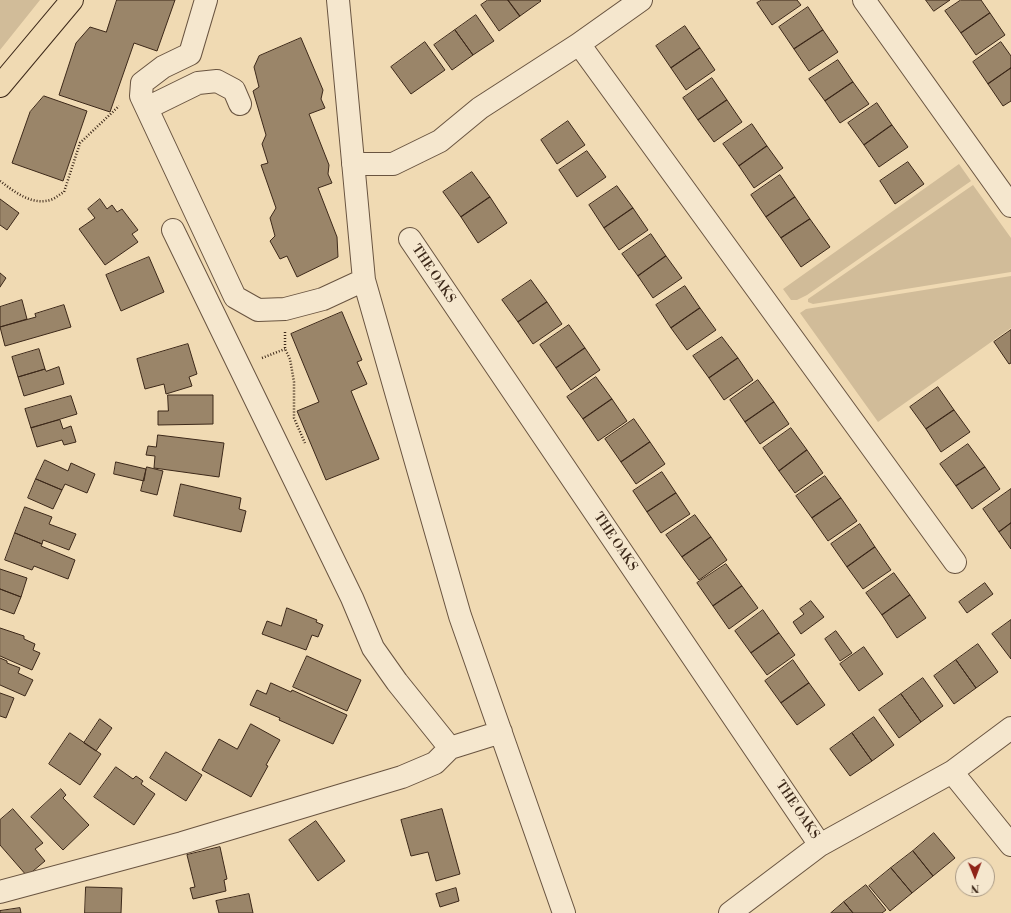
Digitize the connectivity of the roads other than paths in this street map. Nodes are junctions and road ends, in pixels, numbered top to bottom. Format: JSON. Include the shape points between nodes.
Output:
{"nodes":[{"id":1,"x":72,"y":0,"type":"edge"},
{"id":2,"x":206,"y":0,"type":"edge"},
{"id":3,"x":338,"y":0,"type":"edge"},
{"id":4,"x":641,"y":0,"type":"edge"},
{"id":5,"x":864,"y":0,"type":"edge"},
{"id":6,"x":579,"y":44,"type":"junction"},
{"id":7,"x":0,"y":86,"type":"edge"},
{"id":8,"x":144,"y":102,"type":"junction"},
{"id":9,"x":240,"y":104,"type":"dead end"},
{"id":10,"x":353,"y":164,"type":"junction"},
{"id":11,"x":1011,"y":206,"type":"edge"},
{"id":12,"x":173,"y":230,"type":"dead end"},
{"id":13,"x":410,"y":239,"type":"dead end"},
{"id":14,"x":364,"y":280,"type":"junction"},
{"id":15,"x":955,"y":562,"type":"dead end"},
{"id":16,"x":1011,"y":728,"type":"edge"},
{"id":17,"x":501,"y":732,"type":"junction"},
{"id":18,"x":450,"y":748,"type":"junction"},
{"id":19,"x":952,"y":772,"type":"junction"},
{"id":20,"x":820,"y":845,"type":"junction"},
{"id":21,"x":1011,"y":845,"type":"edge"},
{"id":22,"x":0,"y":892,"type":"edge"},
{"id":23,"x":564,"y":913,"type":"edge"},
{"id":24,"x":730,"y":913,"type":"edge"}],
"edges":[{"from":1,"to":7,"type":"main road"},
{"from":2,"to":8,"type":"street","via":[[190,54],[163,67],[142,84]]},
{"from":3,"to":10,"type":"street"},
{"from":4,"to":6,"type":"street"},
{"from":5,"to":11,"type":"street"},
{"from":6,"to":10,"type":"street","via":[[480,108],[440,140],[393,164]]},
{"from":6,"to":15,"type":"street"},
{"from":8,"to":9,"type":"street","via":[[198,83],[217,81],[234,90]]},
{"from":8,"to":14,"type":"street","via":[[235,296],[258,310],[285,309],[323,299]]},
{"from":10,"to":14,"type":"street"},
{"from":12,"to":18,"type":"street","via":[[352,598],[373,648]]},
{"from":13,"to":20,"type":"street","name":"THE OAKS"},
{"from":14,"to":17,"type":"street","via":[[460,616]]},
{"from":16,"to":19,"type":"street","name":"THE OAKS"},
{"from":17,"to":18,"type":"street"},
{"from":17,"to":23,"type":"street"},
{"from":18,"to":22,"type":"street","via":[[435,764],[402,777],[182,843]]},
{"from":19,"to":20,"type":"street","name":"THE OAKS"},
{"from":19,"to":21,"type":"street"},
{"from":20,"to":24,"type":"street","name":"THE OAKS"}]}
